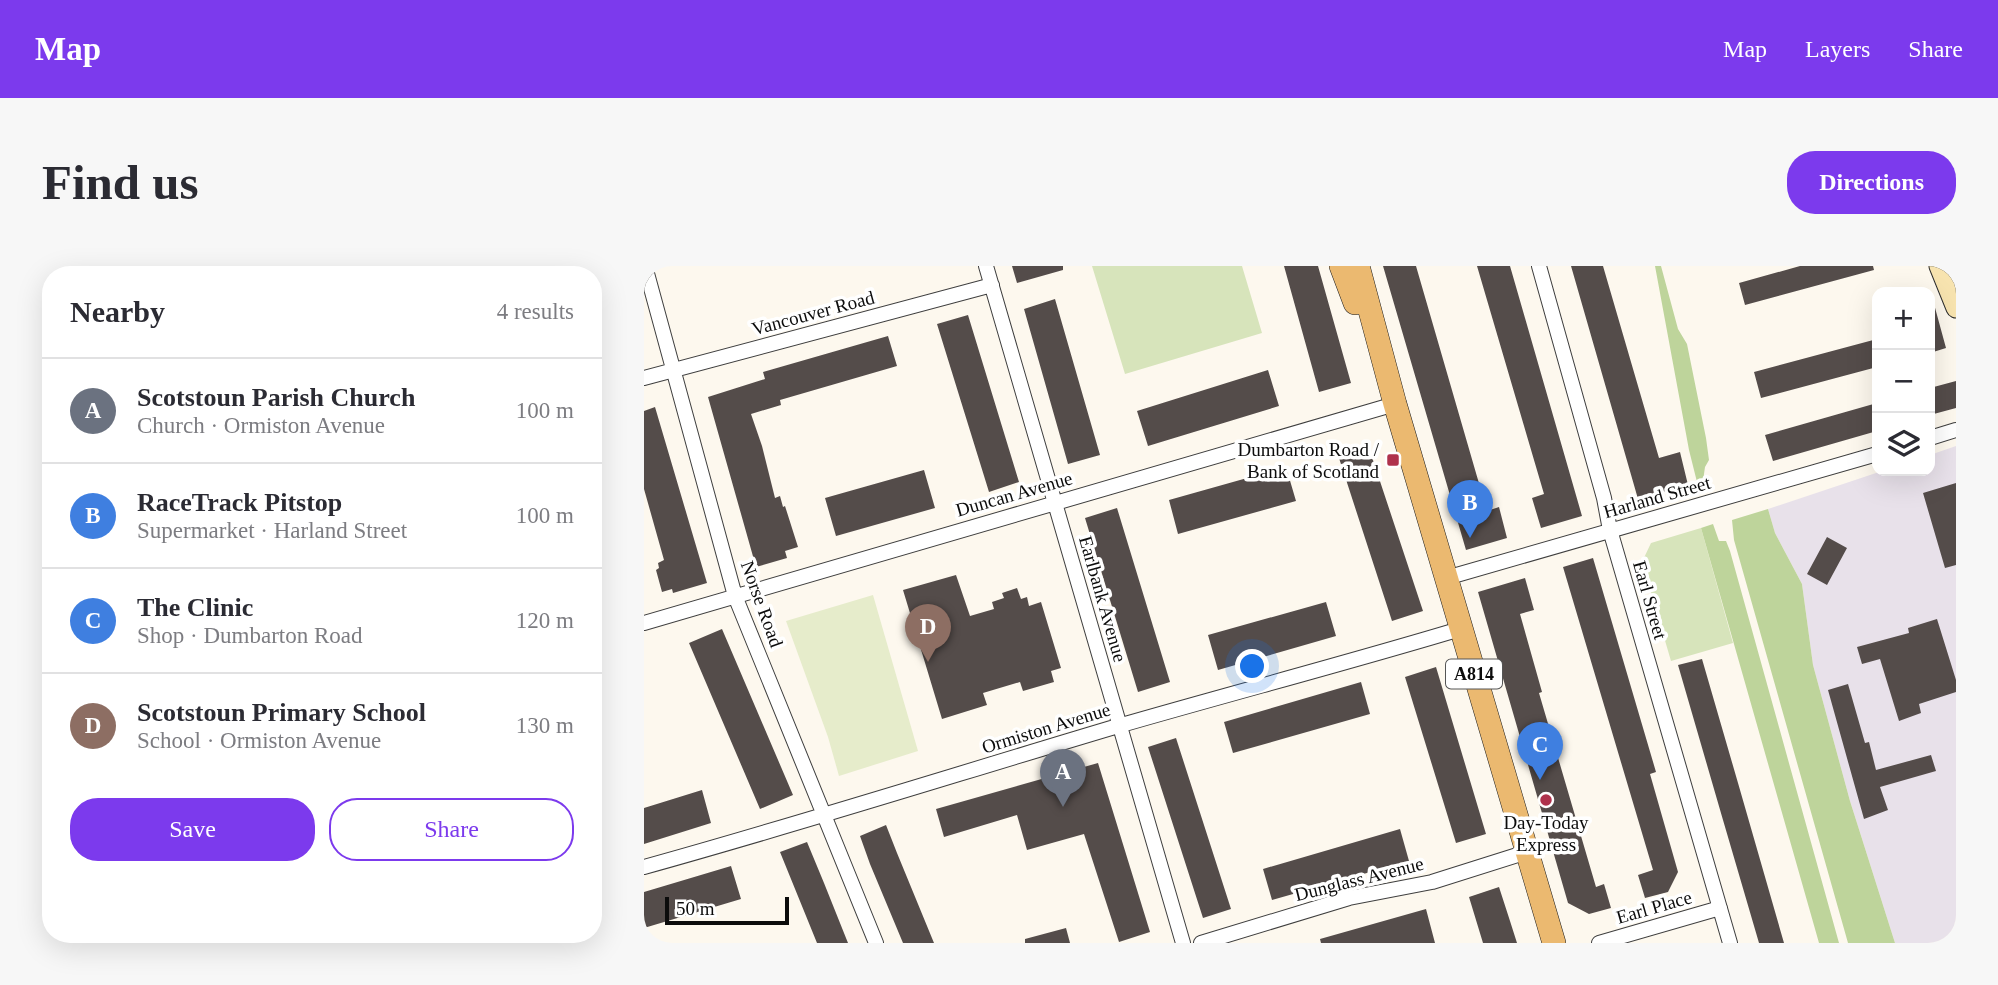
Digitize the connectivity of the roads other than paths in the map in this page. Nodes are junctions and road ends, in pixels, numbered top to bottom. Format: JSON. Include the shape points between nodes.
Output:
{"nodes":[{"id":1,"x":645,"y":266,"type":"edge"},
{"id":2,"x":986,"y":266,"type":"edge"},
{"id":3,"x":1341,"y":266,"type":"edge"},
{"id":4,"x":1358,"y":266,"type":"edge"},
{"id":5,"x":1539,"y":266,"type":"edge"},
{"id":6,"x":1939,"y":266,"type":"edge"},
{"id":7,"x":992,"y":285,"type":"junction"},
{"id":8,"x":1956,"y":308,"type":"edge"},
{"id":9,"x":673,"y":370,"type":"junction"},
{"id":10,"x":644,"y":378,"type":"edge"},
{"id":11,"x":1395,"y":404,"type":"junction"},
{"id":12,"x":1956,"y":430,"type":"edge"},
{"id":13,"x":1935,"y":436,"type":"edge"},
{"id":14,"x":1872,"y":455,"type":"edge"},
{"id":15,"x":1055,"y":502,"type":"junction"},
{"id":16,"x":1610,"y":530,"type":"junction"},
{"id":17,"x":1446,"y":578,"type":"junction"},
{"id":18,"x":735,"y":596,"type":"junction"},
{"id":19,"x":644,"y":624,"type":"edge"},
{"id":20,"x":1460,"y":629,"type":"junction"},
{"id":21,"x":1120,"y":726,"type":"junction"},
{"id":22,"x":825,"y":814,"type":"junction"},
{"id":23,"x":1527,"y":852,"type":"junction"},
{"id":24,"x":644,"y":867,"type":"edge"},
{"id":25,"x":1720,"y":908,"type":"junction"},
{"id":26,"x":876,"y":943,"type":"edge"},
{"id":27,"x":1183,"y":943,"type":"edge"},
{"id":28,"x":1201,"y":943,"type":"edge"},
{"id":29,"x":1554,"y":943,"type":"edge"},
{"id":30,"x":1599,"y":943,"type":"edge"},
{"id":31,"x":1730,"y":943,"type":"edge"}],
"edges":[{"from":1,"to":9,"type":"street","name":"Norse Road"},
{"from":2,"to":7,"type":"street","name":"Earlbank Avenue"},
{"from":3,"to":11,"type":"main road","number":"A814"},
{"from":4,"to":11,"type":"main road","number":"A814"},
{"from":5,"to":16,"type":"street","name":"Earl Street"},
{"from":6,"to":8,"type":"street"},
{"from":7,"to":9,"type":"street","name":"Vancouver Road"},
{"from":7,"to":15,"type":"street","name":"Earlbank Avenue"},
{"from":9,"to":10,"type":"street","name":"Vancouver Road"},
{"from":9,"to":18,"type":"street","name":"Norse Road"},
{"from":11,"to":15,"type":"street","name":"Duncan Avenue"},
{"from":11,"to":17,"type":"main road","number":"A814"},
{"from":12,"to":13,"type":"street"},
{"from":14,"to":16,"type":"street","name":"Harland Street"},
{"from":15,"to":18,"type":"street","name":"Duncan Avenue"},
{"from":15,"to":21,"type":"street","name":"Earlbank Avenue"},
{"from":16,"to":17,"type":"street","name":"Harland Street"},
{"from":16,"to":25,"type":"street","name":"Earl Street"},
{"from":17,"to":20,"type":"main road","number":"A814"},
{"from":18,"to":19,"type":"street","name":"Duncan Avenue"},
{"from":18,"to":22,"type":"street","name":"Norse Road"},
{"from":20,"to":21,"type":"street","name":"Ormiston Avenue"},
{"from":20,"to":23,"type":"main road","number":"A814"},
{"from":21,"to":22,"type":"street","name":"Ormiston Avenue"},
{"from":21,"to":27,"type":"street","name":"Earlbank Avenue"},
{"from":22,"to":24,"type":"street","name":"Ormiston Avenue"},
{"from":22,"to":26,"type":"street","name":"Norse Road"},
{"from":23,"to":28,"type":"street","name":"Dunglass Avenue","via":[[1432,881],[1349,898]]},
{"from":23,"to":29,"type":"main road","number":"A814"},
{"from":25,"to":30,"type":"street","name":"Earl Place"},
{"from":25,"to":31,"type":"street","name":"Earl Street"}]}
